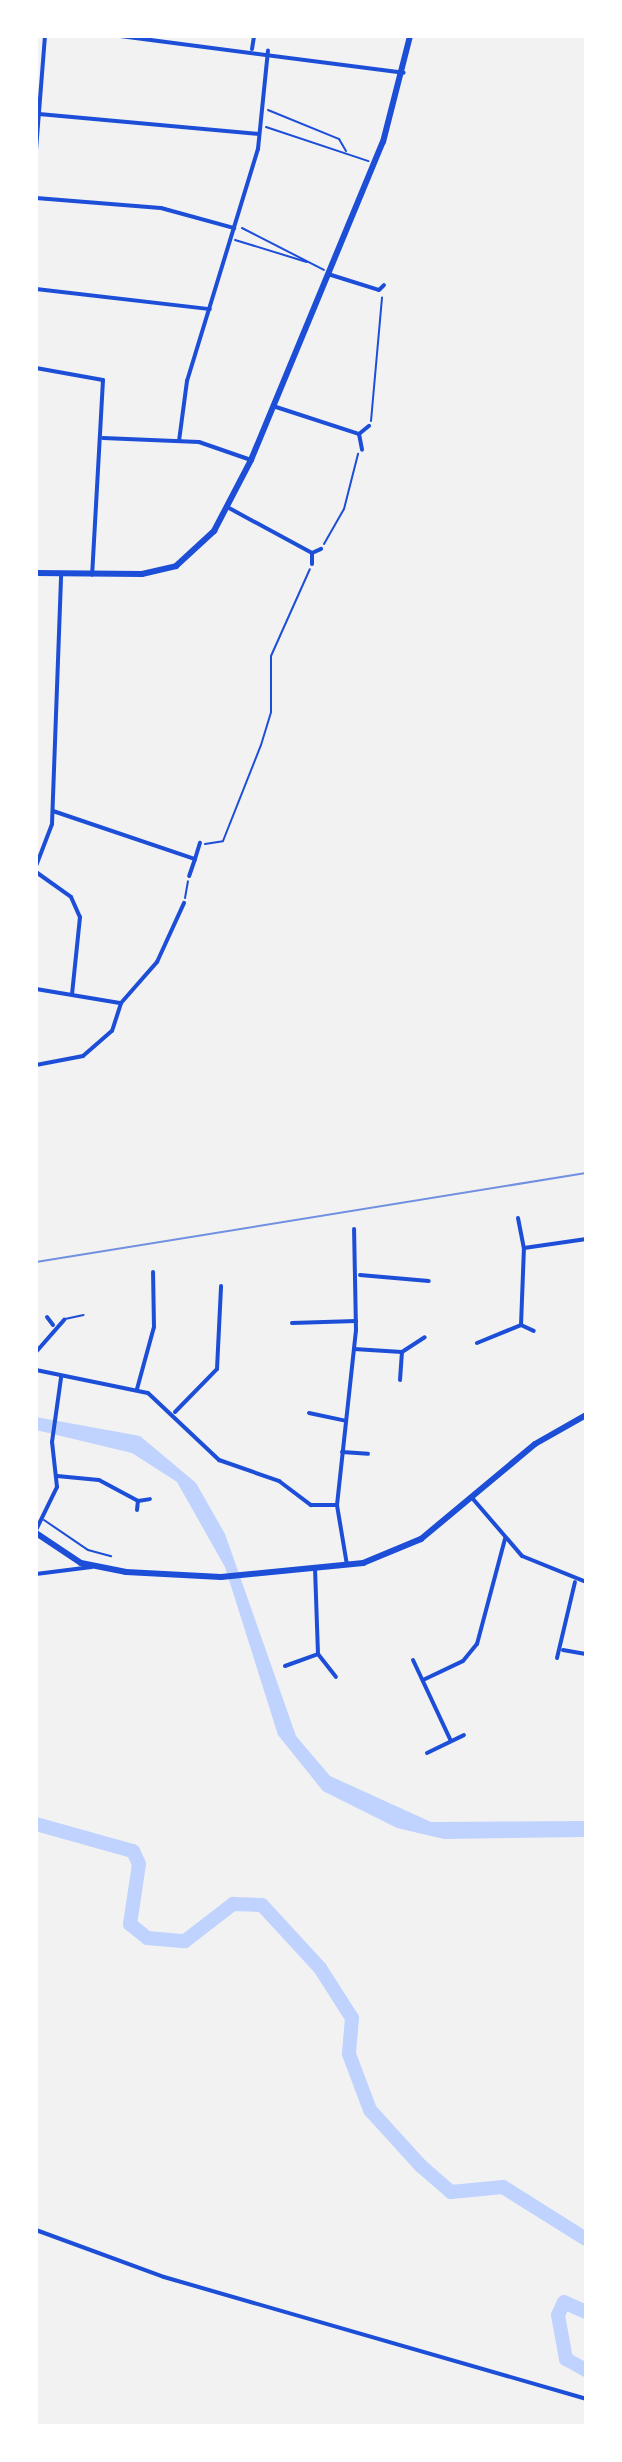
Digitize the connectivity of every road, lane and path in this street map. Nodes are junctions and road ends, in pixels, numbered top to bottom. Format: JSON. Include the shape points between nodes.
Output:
{"nodes":[{"id":1,"x":45,"y":36,"type":"edge"},
{"id":2,"x":120,"y":36,"type":"edge"},
{"id":3,"x":254,"y":36,"type":"edge"},
{"id":4,"x":410,"y":36,"type":"edge"},
{"id":5,"x":252,"y":49,"type":"junction"},
{"id":6,"x":268,"y":51,"type":"junction"},
{"id":7,"x":404,"y":73,"type":"junction"},
{"id":8,"x":263,"y":108,"type":"junction"},
{"id":9,"x":39,"y":114,"type":"junction"},
{"id":10,"x":261,"y":125,"type":"junction"},
{"id":11,"x":259,"y":134,"type":"junction"},
{"id":12,"x":36,"y":150,"type":"edge"},
{"id":13,"x":346,"y":152,"type":"junction"},
{"id":14,"x":374,"y":163,"type":"junction"},
{"id":15,"x":36,"y":198,"type":"edge"},
{"id":16,"x":234,"y":228,"type":"junction"},
{"id":17,"x":231,"y":238,"type":"junction"},
{"id":18,"x":309,"y":262,"type":"junction"},
{"id":19,"x":328,"y":274,"type":"junction"},
{"id":20,"x":384,"y":285,"type":"dead end"},
{"id":21,"x":36,"y":289,"type":"edge"},
{"id":22,"x":379,"y":290,"type":"junction"},
{"id":23,"x":382,"y":297,"type":"joint"},
{"id":24,"x":210,"y":309,"type":"junction"},
{"id":25,"x":36,"y":368,"type":"edge"},
{"id":26,"x":273,"y":406,"type":"junction"},
{"id":27,"x":369,"y":426,"type":"joint"},
{"id":28,"x":359,"y":434,"type":"junction"},
{"id":29,"x":103,"y":438,"type":"junction"},
{"id":30,"x":179,"y":441,"type":"junction"},
{"id":31,"x":362,"y":450,"type":"joint"},
{"id":32,"x":251,"y":460,"type":"junction"},
{"id":33,"x":229,"y":508,"type":"junction"},
{"id":34,"x":321,"y":549,"type":"joint"},
{"id":35,"x":312,"y":553,"type":"junction"},
{"id":36,"x":312,"y":564,"type":"joint"},
{"id":37,"x":36,"y":573,"type":"edge"},
{"id":38,"x":61,"y":574,"type":"junction"},
{"id":39,"x":92,"y":575,"type":"junction"},
{"id":40,"x":53,"y":811,"type":"junction"},
{"id":41,"x":200,"y":843,"type":"joint"},
{"id":42,"x":195,"y":859,"type":"junction"},
{"id":43,"x":36,"y":869,"type":"edge"},
{"id":44,"x":189,"y":876,"type":"joint"},
{"id":45,"x":184,"y":903,"type":"joint"},
{"id":46,"x":36,"y":989,"type":"edge"},
{"id":47,"x":72,"y":994,"type":"junction"},
{"id":48,"x":121,"y":1003,"type":"junction"},
{"id":49,"x":36,"y":1065,"type":"edge"},
{"id":50,"x":518,"y":1218,"type":"dead end"},
{"id":51,"x":354,"y":1229,"type":"dead end"},
{"id":52,"x":586,"y":1239,"type":"edge"},
{"id":53,"x":524,"y":1248,"type":"junction"},
{"id":54,"x":153,"y":1272,"type":"dead end"},
{"id":55,"x":359,"y":1275,"type":"junction"},
{"id":56,"x":429,"y":1281,"type":"dead end"},
{"id":57,"x":221,"y":1286,"type":"dead end"},
{"id":58,"x":84,"y":1315,"type":"dead end"},
{"id":59,"x":47,"y":1317,"type":"dead end"},
{"id":60,"x":64,"y":1320,"type":"joint"},
{"id":61,"x":356,"y":1321,"type":"junction"},
{"id":62,"x":292,"y":1323,"type":"dead end"},
{"id":63,"x":53,"y":1325,"type":"junction"},
{"id":64,"x":521,"y":1325,"type":"junction"},
{"id":65,"x":534,"y":1331,"type":"dead end"},
{"id":66,"x":425,"y":1337,"type":"dead end"},
{"id":67,"x":477,"y":1343,"type":"dead end"},
{"id":68,"x":354,"y":1349,"type":"junction"},
{"id":69,"x":36,"y":1352,"type":"edge"},
{"id":70,"x":402,"y":1352,"type":"junction"},
{"id":71,"x":36,"y":1370,"type":"edge"},
{"id":72,"x":61,"y":1378,"type":"junction"},
{"id":73,"x":400,"y":1380,"type":"dead end"},
{"id":74,"x":137,"y":1389,"type":"junction"},
{"id":75,"x":175,"y":1412,"type":"junction"},
{"id":76,"x":309,"y":1413,"type":"dead end"},
{"id":77,"x":586,"y":1415,"type":"edge"},
{"id":78,"x":346,"y":1421,"type":"junction"},
{"id":79,"x":342,"y":1452,"type":"junction"},
{"id":80,"x":368,"y":1454,"type":"dead end"},
{"id":81,"x":57,"y":1476,"type":"junction"},
{"id":82,"x":150,"y":1499,"type":"dead end"},
{"id":83,"x":473,"y":1499,"type":"junction"},
{"id":84,"x":138,"y":1501,"type":"junction"},
{"id":85,"x":337,"y":1505,"type":"junction"},
{"id":86,"x":137,"y":1510,"type":"dead end"},
{"id":87,"x":44,"y":1520,"type":"junction"},
{"id":88,"x":36,"y":1531,"type":"edge"},
{"id":89,"x":505,"y":1539,"type":"junction"},
{"id":90,"x":111,"y":1556,"type":"dead end"},
{"id":91,"x":347,"y":1565,"type":"junction"},
{"id":92,"x":92,"y":1567,"type":"junction"},
{"id":93,"x":315,"y":1569,"type":"junction"},
{"id":94,"x":36,"y":1574,"type":"edge"},
{"id":95,"x":575,"y":1582,"type":"junction"},
{"id":96,"x":586,"y":1582,"type":"edge"},
{"id":97,"x":563,"y":1650,"type":"junction"},
{"id":98,"x":318,"y":1654,"type":"junction"},
{"id":99,"x":586,"y":1654,"type":"edge"},
{"id":100,"x":557,"y":1658,"type":"dead end"},
{"id":101,"x":413,"y":1660,"type":"dead end"},
{"id":102,"x":285,"y":1666,"type":"dead end"},
{"id":103,"x":336,"y":1677,"type":"dead end"},
{"id":104,"x":423,"y":1680,"type":"junction"},
{"id":105,"x":464,"y":1735,"type":"dead end"},
{"id":106,"x":451,"y":1741,"type":"junction"},
{"id":107,"x":427,"y":1753,"type":"dead end"},
{"id":108,"x":36,"y":2230,"type":"edge"},
{"id":109,"x":586,"y":2399,"type":"edge"}],
"edges":[{"from":1,"to":9,"type":"street"},
{"from":2,"to":5,"type":"street"},
{"from":3,"to":5,"type":"street"},
{"from":4,"to":7,"type":"street"},
{"from":5,"to":6,"type":"street"},
{"from":6,"to":7,"type":"street"},
{"from":6,"to":8,"type":"street"},
{"from":7,"to":14,"type":"street"},
{"from":8,"to":10,"type":"street"},
{"from":8,"to":13,"type":"path","via":[[339,139]]},
{"from":9,"to":11,"type":"street"},
{"from":9,"to":12,"type":"street"},
{"from":10,"to":11,"type":"street"},
{"from":10,"to":13,"type":"path","via":[[331,154]]},
{"from":11,"to":16,"type":"street"},
{"from":13,"to":14,"type":"path"},
{"from":14,"to":19,"type":"street"},
{"from":15,"to":16,"type":"street","via":[[161,208]]},
{"from":16,"to":17,"type":"street"},
{"from":16,"to":18,"type":"path"},
{"from":17,"to":18,"type":"path","via":[[301,266]]},
{"from":17,"to":24,"type":"street"},
{"from":18,"to":19,"type":"path"},
{"from":19,"to":22,"type":"street"},
{"from":19,"to":26,"type":"street"},
{"from":20,"to":22,"type":"street"},
{"from":21,"to":24,"type":"street"},
{"from":22,"to":23,"type":"street"},
{"from":23,"to":27,"type":"path"},
{"from":24,"to":30,"type":"street"},
{"from":25,"to":29,"type":"street","via":[[103,380]]},
{"from":26,"to":28,"type":"street"},
{"from":26,"to":32,"type":"street"},
{"from":27,"to":28,"type":"street"},
{"from":28,"to":31,"type":"street"},
{"from":29,"to":30,"type":"street"},
{"from":29,"to":39,"type":"street"},
{"from":30,"to":32,"type":"street"},
{"from":31,"to":34,"type":"path"},
{"from":32,"to":33,"type":"street"},
{"from":33,"to":35,"type":"street"},
{"from":33,"to":39,"type":"street","via":[[176,566]]},
{"from":34,"to":35,"type":"street"},
{"from":35,"to":36,"type":"street"},
{"from":36,"to":41,"type":"path","via":[[271,656],[271,712],[248,779],[223,841]]},
{"from":37,"to":38,"type":"street"},
{"from":38,"to":39,"type":"street"},
{"from":38,"to":40,"type":"street"},
{"from":40,"to":42,"type":"street"},
{"from":40,"to":43,"type":"street"},
{"from":41,"to":42,"type":"street"},
{"from":42,"to":44,"type":"street"},
{"from":43,"to":47,"type":"street","via":[[78,908]]},
{"from":44,"to":45,"type":"path"},
{"from":45,"to":48,"type":"street","via":[[157,962]]},
{"from":46,"to":47,"type":"street"},
{"from":47,"to":48,"type":"street"},
{"from":48,"to":49,"type":"street","via":[[112,1031],[93,1051]]},
{"from":50,"to":53,"type":"street"},
{"from":51,"to":55,"type":"street"},
{"from":52,"to":53,"type":"street"},
{"from":53,"to":64,"type":"street"},
{"from":54,"to":74,"type":"street","via":[[154,1327]]},
{"from":55,"to":56,"type":"street"},
{"from":55,"to":61,"type":"street"},
{"from":57,"to":75,"type":"street","via":[[217,1369]]},
{"from":58,"to":60,"type":"lane"},
{"from":59,"to":63,"type":"street"},
{"from":60,"to":63,"type":"street"},
{"from":61,"to":62,"type":"street"},
{"from":61,"to":68,"type":"street"},
{"from":63,"to":69,"type":"street"},
{"from":64,"to":65,"type":"street"},
{"from":64,"to":67,"type":"street"},
{"from":66,"to":70,"type":"street"},
{"from":68,"to":70,"type":"street"},
{"from":68,"to":78,"type":"street"},
{"from":70,"to":73,"type":"street"},
{"from":71,"to":72,"type":"street"},
{"from":72,"to":74,"type":"street"},
{"from":72,"to":81,"type":"street","via":[[52,1442]]},
{"from":74,"to":75,"type":"street"},
{"from":75,"to":85,"type":"street","via":[[219,1460],[279,1481],[307,1503]]},
{"from":76,"to":78,"type":"street"},
{"from":77,"to":83,"type":"street","via":[[535,1444]]},
{"from":78,"to":79,"type":"street"},
{"from":79,"to":80,"type":"street"},
{"from":79,"to":85,"type":"street"},
{"from":81,"to":84,"type":"street","via":[[99,1480]]},
{"from":81,"to":87,"type":"street"},
{"from":82,"to":84,"type":"street"},
{"from":83,"to":89,"type":"street"},
{"from":83,"to":91,"type":"street","via":[[408,1548]]},
{"from":84,"to":86,"type":"street"},
{"from":85,"to":91,"type":"street"},
{"from":87,"to":88,"type":"street"},
{"from":87,"to":90,"type":"lane","via":[[88,1550]]},
{"from":88,"to":92,"type":"street"},
{"from":89,"to":95,"type":"street","via":[[531,1563]]},
{"from":89,"to":104,"type":"street","via":[[477,1644],[463,1661]]},
{"from":91,"to":93,"type":"street"},
{"from":92,"to":93,"type":"street","via":[[221,1577]]},
{"from":92,"to":94,"type":"street"},
{"from":93,"to":98,"type":"street"},
{"from":95,"to":96,"type":"street"},
{"from":95,"to":97,"type":"street"},
{"from":97,"to":99,"type":"street"},
{"from":97,"to":100,"type":"street"},
{"from":98,"to":102,"type":"street"},
{"from":98,"to":103,"type":"street"},
{"from":101,"to":104,"type":"street"},
{"from":104,"to":106,"type":"street"},
{"from":105,"to":106,"type":"street"},
{"from":106,"to":107,"type":"street"},
{"from":108,"to":109,"type":"street","via":[[236,2299]]}]}
